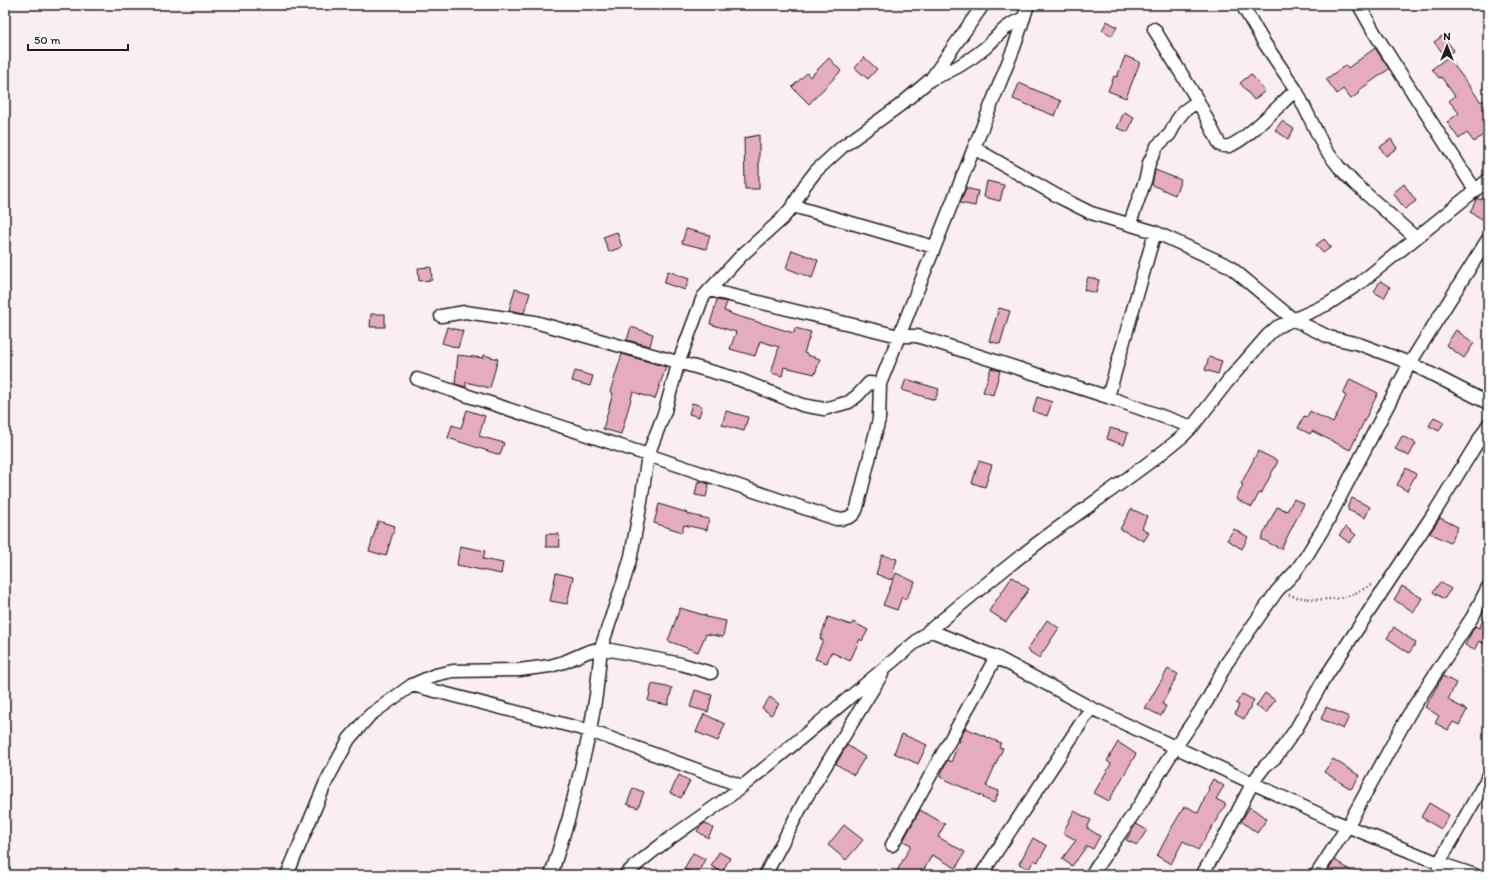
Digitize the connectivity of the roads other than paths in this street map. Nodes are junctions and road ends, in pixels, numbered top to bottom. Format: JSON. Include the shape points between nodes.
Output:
{"nodes":[{"id":1,"x":983,"y":5,"type":"edge"},
{"id":2,"x":1028,"y":5,"type":"edge"},
{"id":3,"x":1242,"y":5,"type":"edge"},
{"id":4,"x":1359,"y":5,"type":"edge"},
{"id":5,"x":1024,"y":18,"type":"junction"},
{"id":6,"x":1154,"y":29,"type":"dead end"},
{"id":7,"x":931,"y":79,"type":"junction"},
{"id":8,"x":1296,"y":90,"type":"junction"},
{"id":9,"x":1198,"y":101,"type":"junction"},
{"id":10,"x":974,"y":148,"type":"junction"},
{"id":11,"x":1488,"y":180,"type":"edge"},
{"id":12,"x":1475,"y":190,"type":"junction"},
{"id":13,"x":792,"y":206,"type":"junction"},
{"id":14,"x":1130,"y":223,"type":"junction"},
{"id":15,"x":1155,"y":232,"type":"junction"},
{"id":16,"x":1416,"y":238,"type":"junction"},
{"id":17,"x":1488,"y":239,"type":"edge"},
{"id":18,"x":934,"y":247,"type":"junction"},
{"id":19,"x":709,"y":290,"type":"junction"},
{"id":20,"x":441,"y":316,"type":"dead end"},
{"id":21,"x":1294,"y":320,"type":"junction"},
{"id":22,"x":899,"y":336,"type":"junction"},
{"id":23,"x":678,"y":361,"type":"junction"},
{"id":24,"x":1410,"y":363,"type":"junction"},
{"id":25,"x":417,"y":379,"type":"dead end"},
{"id":26,"x":880,"y":384,"type":"junction"},
{"id":27,"x":1108,"y":397,"type":"junction"},
{"id":28,"x":1488,"y":403,"type":"edge"},
{"id":29,"x":1488,"y":425,"type":"edge"},
{"id":30,"x":1192,"y":427,"type":"junction"},
{"id":31,"x":648,"y":454,"type":"junction"},
{"id":32,"x":1488,"y":588,"type":"edge"},
{"id":33,"x":929,"y":630,"type":"junction"},
{"id":34,"x":601,"y":648,"type":"junction"},
{"id":35,"x":996,"y":657,"type":"junction"},
{"id":36,"x":888,"y":664,"type":"junction"},
{"id":37,"x":711,"y":672,"type":"dead end"},
{"id":38,"x":412,"y":685,"type":"junction"},
{"id":39,"x":1091,"y":708,"type":"junction"},
{"id":40,"x":590,"y":731,"type":"junction"},
{"id":41,"x":1175,"y":748,"type":"junction"},
{"id":42,"x":1488,"y":778,"type":"edge"},
{"id":43,"x":1253,"y":782,"type":"junction"},
{"id":44,"x":742,"y":786,"type":"junction"},
{"id":45,"x":1347,"y":827,"type":"junction"},
{"id":46,"x":892,"y":845,"type":"dead end"},
{"id":47,"x":1438,"y":869,"type":"edge"},
{"id":48,"x":287,"y":875,"type":"edge"},
{"id":49,"x":552,"y":875,"type":"edge"},
{"id":50,"x":624,"y":875,"type":"edge"},
{"id":51,"x":765,"y":875,"type":"edge"},
{"id":52,"x":981,"y":875,"type":"edge"},
{"id":53,"x":1092,"y":875,"type":"edge"},
{"id":54,"x":1202,"y":875,"type":"edge"},
{"id":55,"x":1316,"y":875,"type":"edge"},
{"id":56,"x":1475,"y":875,"type":"edge"}],
"edges":[{"from":1,"to":7,"type":"street"},
{"from":2,"to":5,"type":"street"},
{"from":3,"to":8,"type":"street"},
{"from":4,"to":12,"type":"street"},
{"from":5,"to":7,"type":"street","via":[[1011,23],[975,56]]},
{"from":5,"to":10,"type":"street"},
{"from":6,"to":9,"type":"street"},
{"from":7,"to":13,"type":"street","via":[[899,106],[842,147],[816,171]]},
{"from":8,"to":9,"type":"street","via":[[1244,138],[1224,147],[1220,145]]},
{"from":8,"to":16,"type":"street","via":[[1325,149],[1339,167],[1376,204]]},
{"from":9,"to":14,"type":"street","via":[[1184,111],[1170,134],[1157,146]]},
{"from":10,"to":14,"type":"street","via":[[1091,213]]},
{"from":10,"to":18,"type":"street"},
{"from":11,"to":12,"type":"street"},
{"from":12,"to":16,"type":"street"},
{"from":13,"to":18,"type":"street"},
{"from":13,"to":19,"type":"street","via":[[781,220],[742,255]]},
{"from":14,"to":15,"type":"street"},
{"from":15,"to":21,"type":"street","via":[[1229,266]]},
{"from":15,"to":27,"type":"street"},
{"from":16,"to":21,"type":"street","via":[[1328,304]]},
{"from":17,"to":24,"type":"street"},
{"from":18,"to":22,"type":"street"},
{"from":19,"to":22,"type":"street"},
{"from":19,"to":23,"type":"street","via":[[698,308]]},
{"from":20,"to":23,"type":"street","via":[[465,312],[535,322]]},
{"from":21,"to":24,"type":"street","via":[[1329,337],[1359,344]]},
{"from":21,"to":30,"type":"street","via":[[1277,327],[1268,335]]},
{"from":22,"to":26,"type":"street"},
{"from":22,"to":27,"type":"street","via":[[917,336]]},
{"from":23,"to":26,"type":"street","via":[[738,379],[802,405],[824,409],[849,402],[870,383]]},
{"from":23,"to":31,"type":"street","via":[[665,411]]},
{"from":24,"to":28,"type":"street"},
{"from":24,"to":41,"type":"street","via":[[1326,524],[1295,572],[1278,591],[1226,664],[1207,701]]},
{"from":25,"to":31,"type":"street"},
{"from":26,"to":31,"type":"street","via":[[879,419],[857,508],[852,516],[836,519]]},
{"from":27,"to":30,"type":"street"},
{"from":29,"to":43,"type":"street","via":[[1436,510],[1323,681],[1296,729],[1276,757],[1265,766]]},
{"from":30,"to":33,"type":"street","via":[[1169,448],[1040,542]]},
{"from":31,"to":34,"type":"street","via":[[631,556]]},
{"from":32,"to":45,"type":"street","via":[[1473,616],[1409,714]]},
{"from":33,"to":35,"type":"street"},
{"from":33,"to":36,"type":"street"},
{"from":34,"to":37,"type":"street"},
{"from":34,"to":38,"type":"street","via":[[550,666],[519,670],[453,670]]},
{"from":34,"to":40,"type":"street"},
{"from":35,"to":39,"type":"street"},
{"from":35,"to":46,"type":"street"},
{"from":36,"to":44,"type":"street"},
{"from":36,"to":51,"type":"street","via":[[808,796]]},
{"from":38,"to":40,"type":"street"},
{"from":38,"to":48,"type":"street","via":[[370,715],[349,739],[326,782]]},
{"from":39,"to":41,"type":"street"},
{"from":39,"to":52,"type":"street"},
{"from":40,"to":44,"type":"street"},
{"from":40,"to":49,"type":"street"},
{"from":41,"to":43,"type":"street"},
{"from":41,"to":53,"type":"street"},
{"from":42,"to":47,"type":"street"},
{"from":43,"to":45,"type":"street"},
{"from":43,"to":54,"type":"street"},
{"from":44,"to":50,"type":"street","via":[[643,858]]},
{"from":45,"to":47,"type":"street"},
{"from":45,"to":55,"type":"street"},
{"from":47,"to":56,"type":"street"}]}
